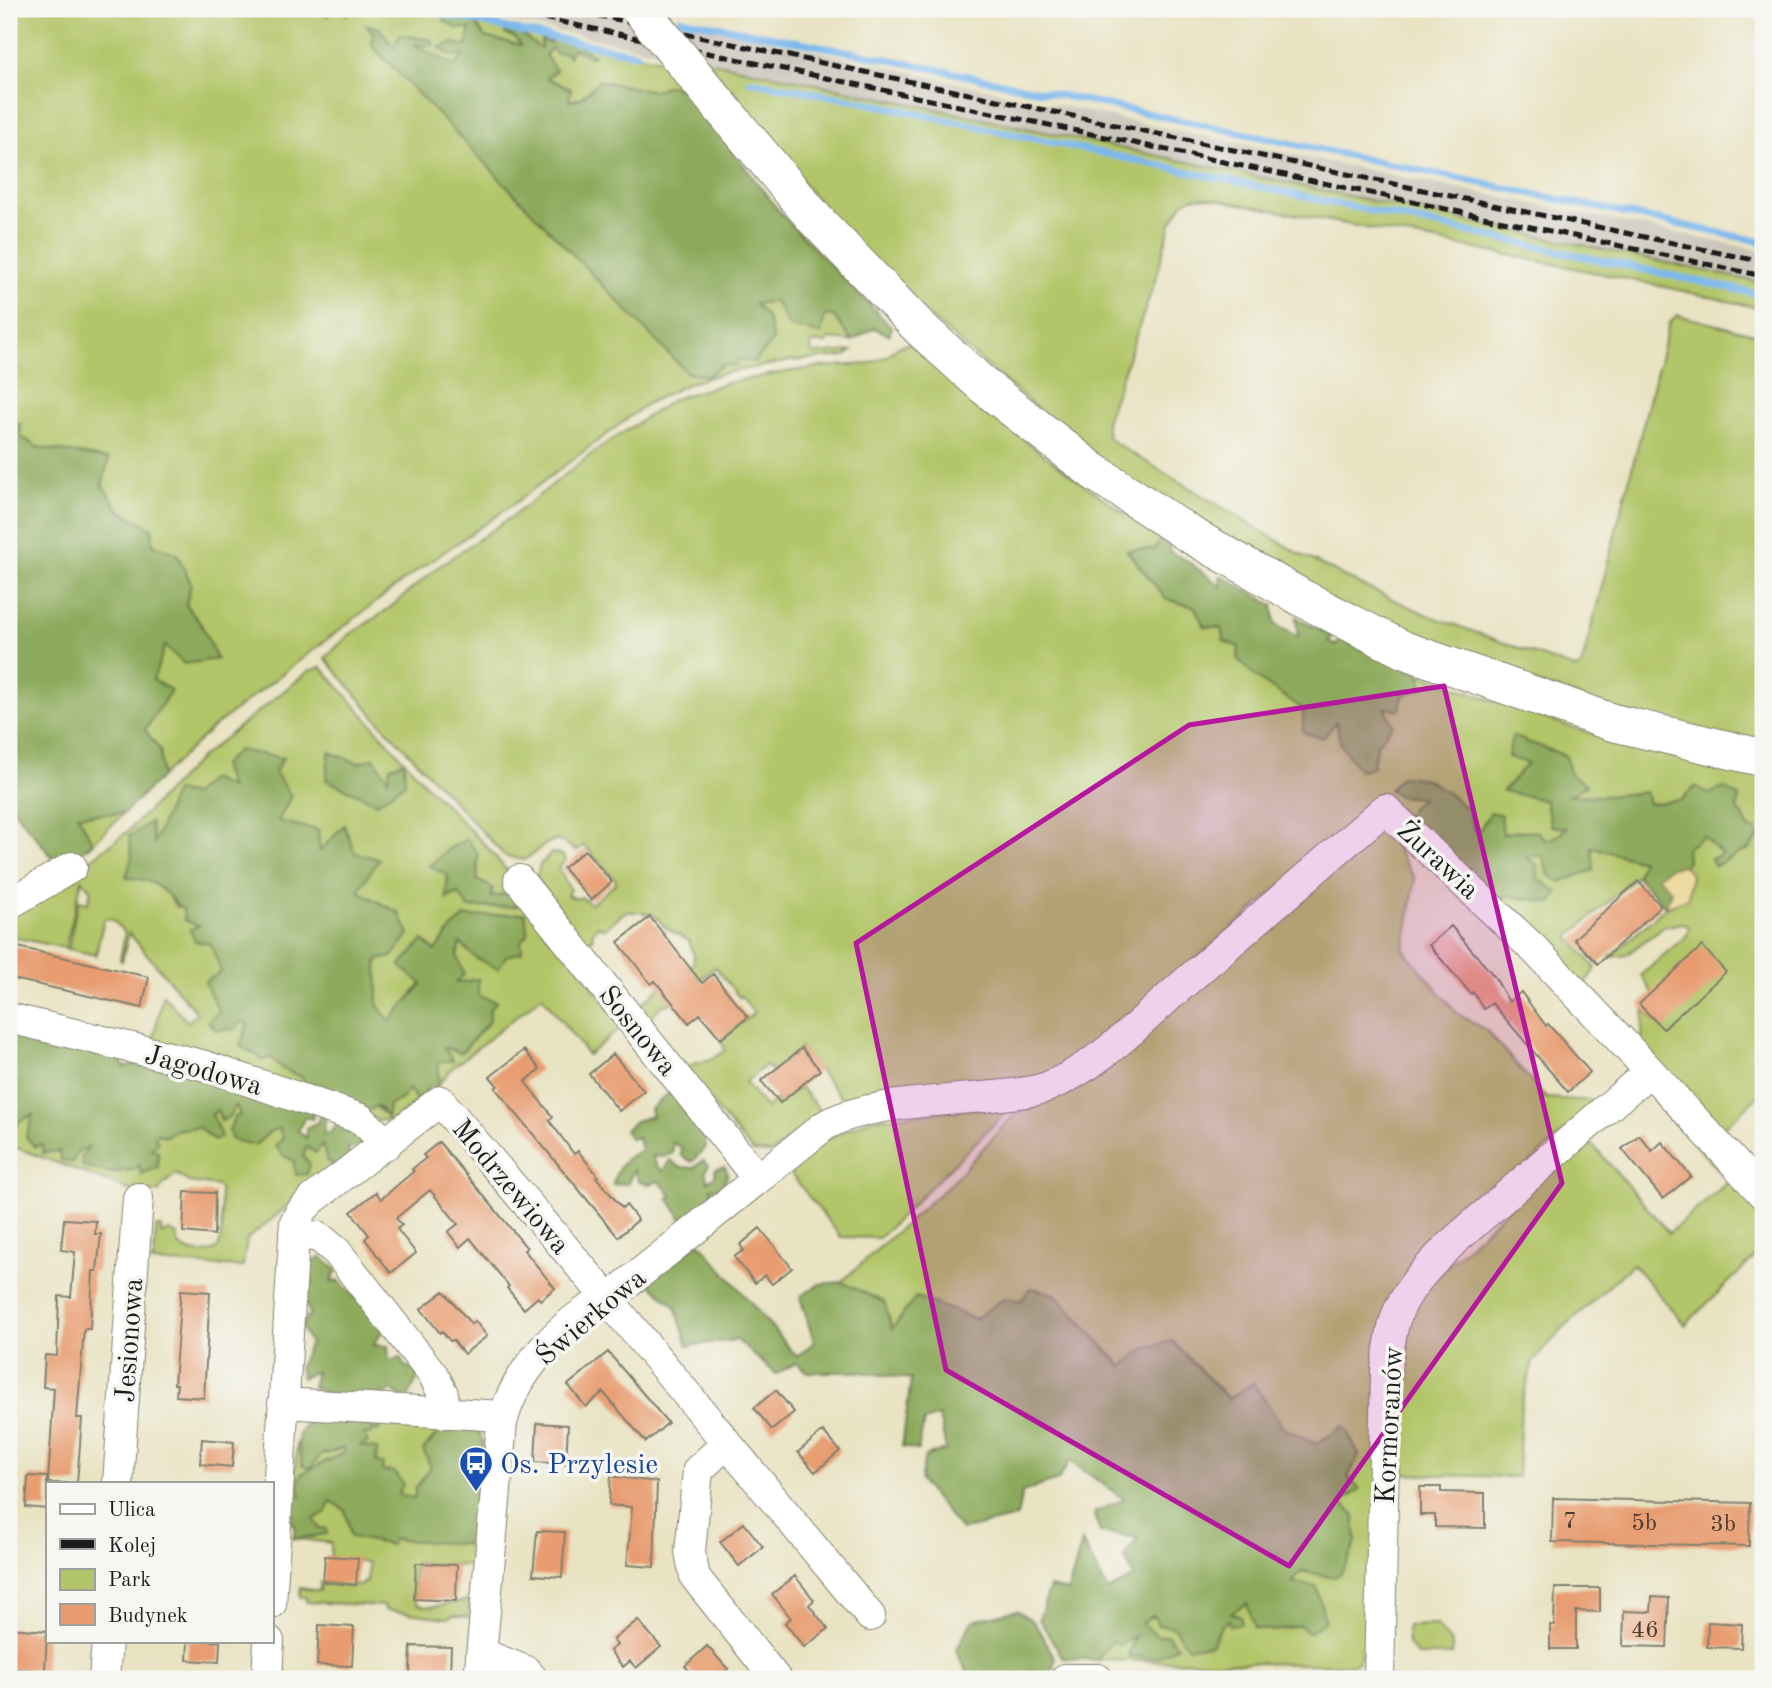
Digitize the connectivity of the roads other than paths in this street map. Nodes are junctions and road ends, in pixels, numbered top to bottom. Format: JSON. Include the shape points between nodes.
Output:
{"nodes":[{"id":1,"x":640,"y":9,"type":"edge"},
{"id":2,"x":1763,"y":758,"type":"edge"},
{"id":3,"x":72,"y":867,"type":"dead end"},
{"id":4,"x":519,"y":880,"type":"dead end"},
{"id":5,"x":9,"y":904,"type":"edge"},
{"id":6,"x":9,"y":1018,"type":"edge"},
{"id":7,"x":1650,"y":1071,"type":"junction"},
{"id":8,"x":1010,"y":1094,"type":"joint"},
{"id":9,"x":387,"y":1144,"type":"junction"},
{"id":10,"x":758,"y":1179,"type":"junction"},
{"id":11,"x":1763,"y":1194,"type":"edge"},
{"id":12,"x":138,"y":1198,"type":"dead end"},
{"id":13,"x":294,"y":1233,"type":"junction"},
{"id":14,"x":608,"y":1299,"type":"junction"},
{"id":15,"x":283,"y":1403,"type":"junction"},
{"id":16,"x":444,"y":1413,"type":"junction"},
{"id":17,"x":503,"y":1416,"type":"junction"},
{"id":18,"x":727,"y":1443,"type":"junction"},
{"id":19,"x":118,"y":1482,"type":"edge"},
{"id":20,"x":273,"y":1570,"type":"edge"},
{"id":21,"x":870,"y":1616,"type":"dead end"},
{"id":22,"x":107,"y":1642,"type":"edge"},
{"id":23,"x":269,"y":1642,"type":"edge"},
{"id":24,"x":480,"y":1666,"type":"edge"},
{"id":25,"x":104,"y":1679,"type":"edge"},
{"id":26,"x":267,"y":1679,"type":"edge"},
{"id":27,"x":533,"y":1679,"type":"edge"},
{"id":28,"x":776,"y":1679,"type":"edge"},
{"id":29,"x":1065,"y":1679,"type":"edge"},
{"id":30,"x":1098,"y":1679,"type":"edge"},
{"id":31,"x":1378,"y":1679,"type":"edge"}],
"edges":[{"from":1,"to":2,"type":"main road","bridge":true,"via":[[815,219],[920,328],[984,386],[1093,471],[1189,534],[1404,650],[1611,722]]},
{"from":3,"to":5,"type":"street"},
{"from":4,"to":10,"type":"street","name":"Sosnowa"},
{"from":6,"to":9,"type":"street","name":"Jagodowa","via":[[202,1065],[362,1119]]},
{"from":7,"to":8,"type":"street","name":"Żurawia","via":[[1534,949],[1385,808],[1100,1056],[1069,1078],[1043,1089]]},
{"from":7,"to":11,"type":"street","name":"Żurawia"},
{"from":7,"to":31,"type":"street","name":"Kormoranów","via":[[1454,1241],[1426,1269],[1395,1320],[1387,1369]]},
{"from":8,"to":10,"type":"street","name":"Świerkowa","via":[[850,1113],[837,1118]]},
{"from":9,"to":13,"type":"street","name":"Modrzewiowa","via":[[305,1206]]},
{"from":9,"to":14,"type":"street","name":"Modrzewiowa","via":[[440,1101]]},
{"from":10,"to":14,"type":"street","name":"Świerkowa"},
{"from":12,"to":19,"type":"street","name":"Jesionowa"},
{"from":13,"to":15,"type":"street","name":"Modrzewiowa"},
{"from":13,"to":16,"type":"street","via":[[319,1237],[337,1252],[434,1376],[443,1394]]},
{"from":14,"to":17,"type":"street","name":"Świerkowa","via":[[589,1309],[540,1352]]},
{"from":14,"to":18,"type":"street","name":"Modrzewiowa"},
{"from":15,"to":16,"type":"street"},
{"from":15,"to":20,"type":"street","name":"Modrzewiowa"},
{"from":16,"to":17,"type":"street"},
{"from":17,"to":24,"type":"street","name":"Świerkowa"},
{"from":18,"to":21,"type":"street","name":"Modrzewiowa"},
{"from":18,"to":28,"type":"street","via":[[698,1470],[690,1552],[695,1577]]},
{"from":22,"to":25,"type":"street"},
{"from":23,"to":26,"type":"street"},
{"from":24,"to":27,"type":"street","via":[[526,1671]]},
{"from":29,"to":30,"type":"street"}]}
